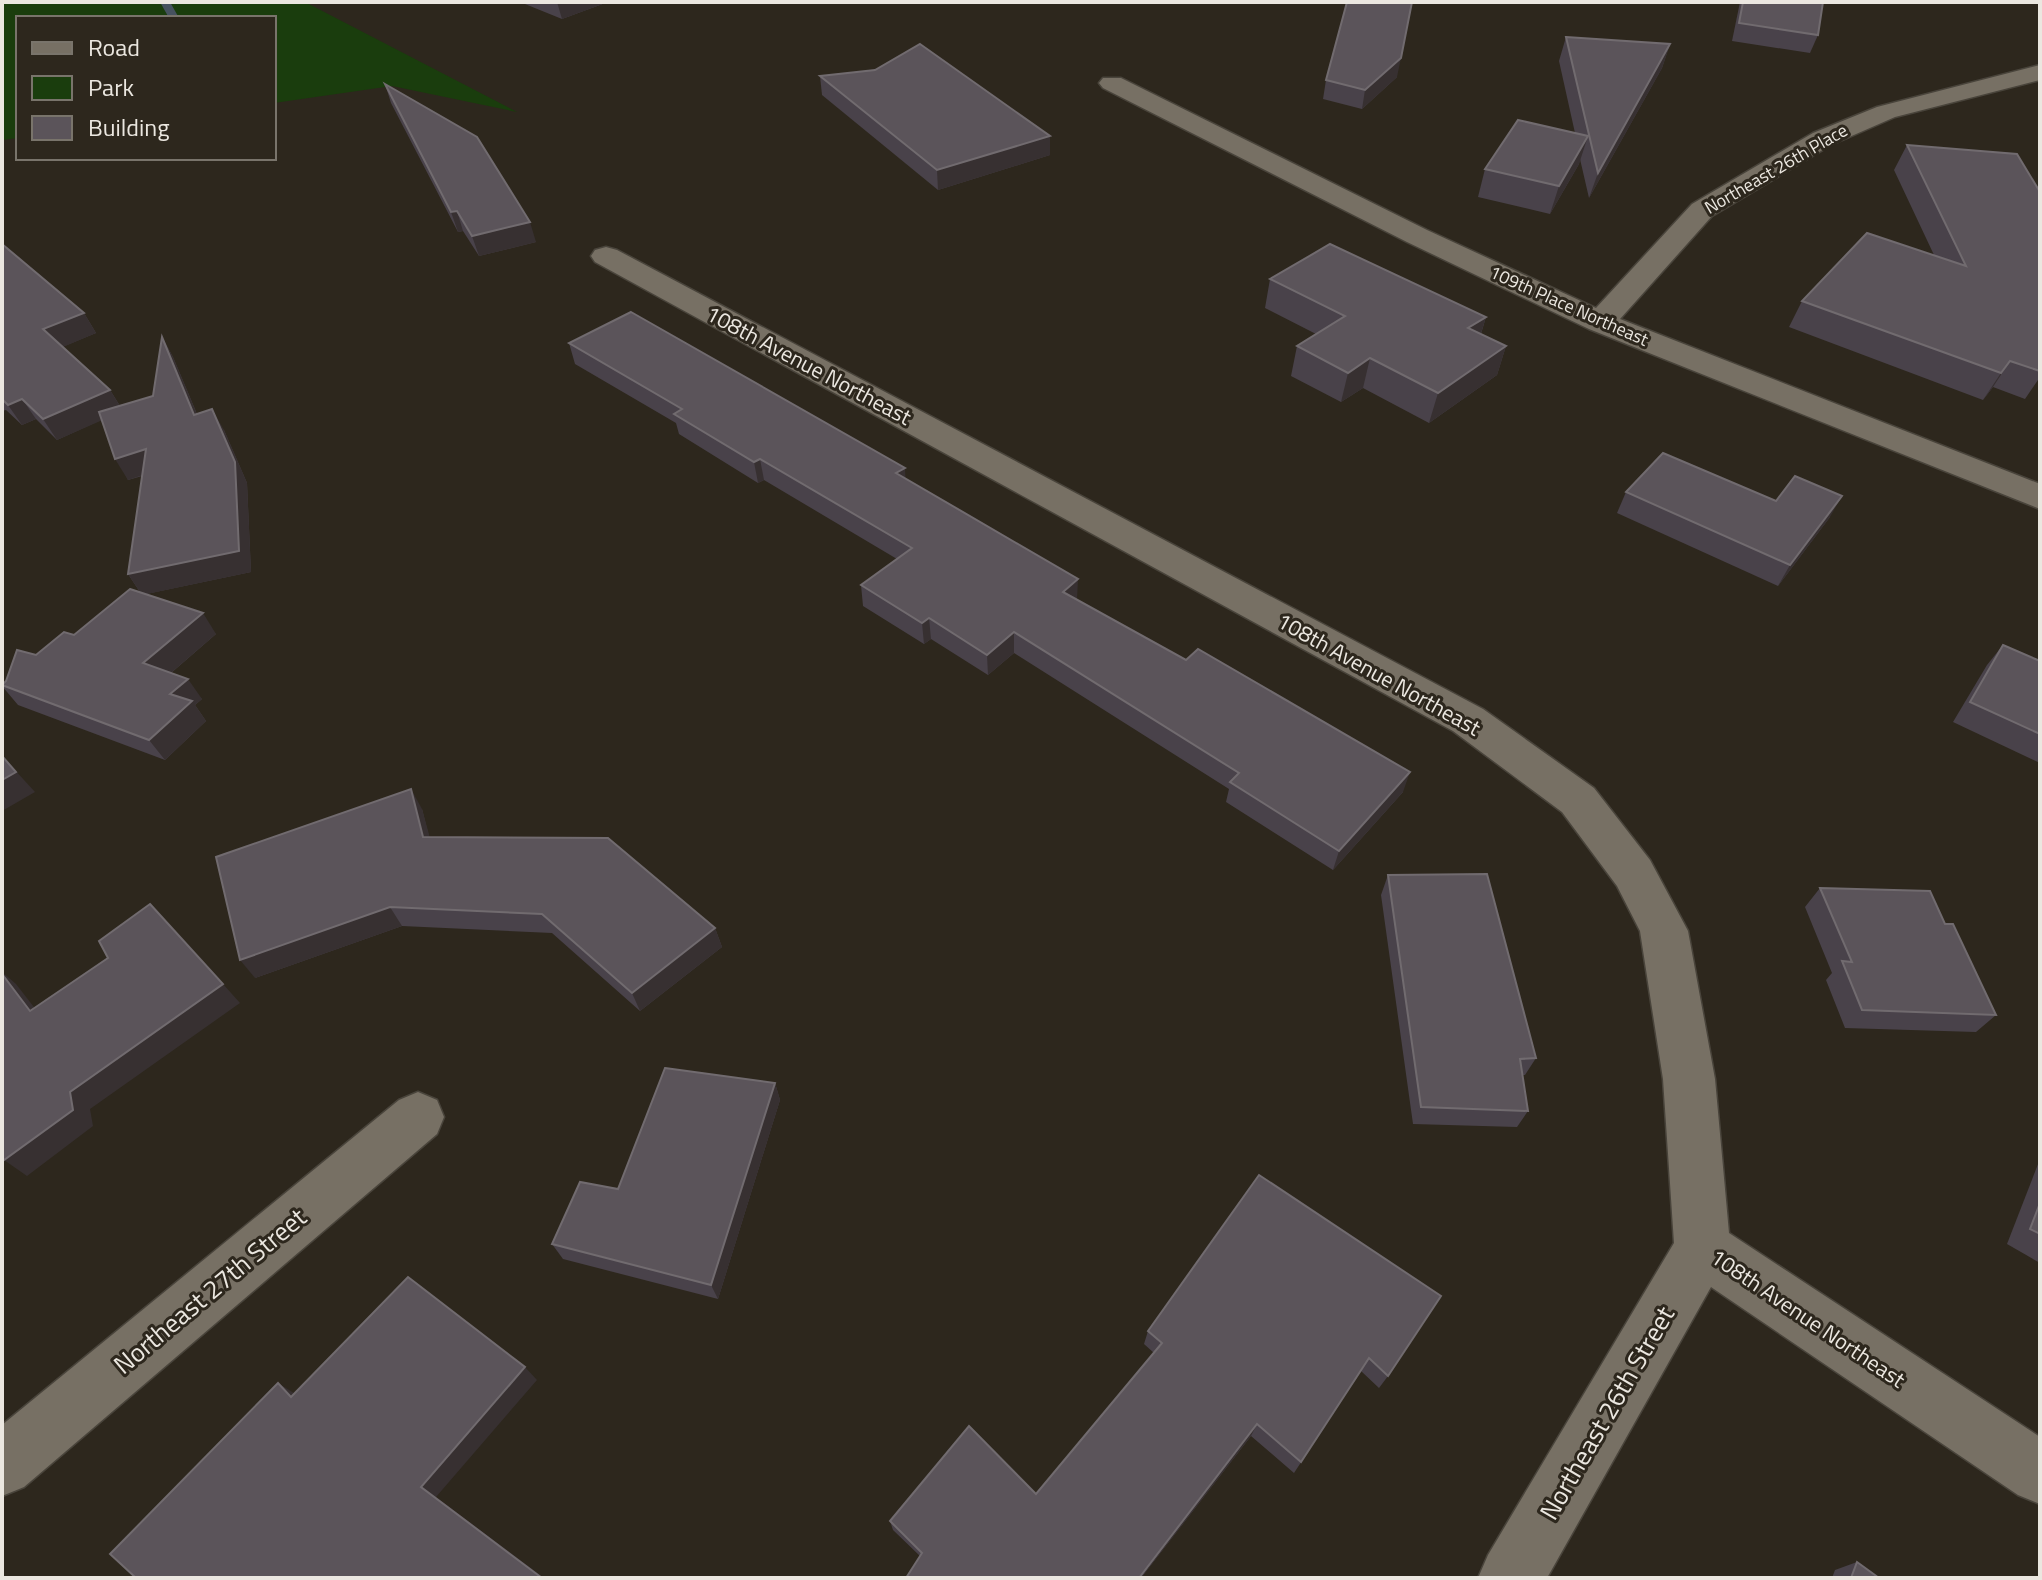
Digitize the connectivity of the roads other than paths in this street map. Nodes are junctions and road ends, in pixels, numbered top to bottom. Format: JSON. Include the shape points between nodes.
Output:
{"nodes":[{"id":1,"x":2040,"y":72,"type":"edge"},
{"id":2,"x":1112,"y":83,"type":"dead end"},
{"id":3,"x":606,"y":256,"type":"dead end"},
{"id":4,"x":1600,"y":322,"type":"junction"},
{"id":5,"x":2040,"y":497,"type":"edge"},
{"id":6,"x":418,"y":1117,"type":"dead end"},
{"id":7,"x":1702,"y":1248,"type":"junction"},
{"id":8,"x":2,"y":1465,"type":"edge"},
{"id":9,"x":2040,"y":1473,"type":"edge"},
{"id":10,"x":1511,"y":1578,"type":"edge"}],
"edges":[{"from":1,"to":4,"type":"street","name":"Northeast 26th Place","via":[[1886,112],[1822,139],[1702,210]]},
{"from":2,"to":4,"type":"street","name":"109th Place Northeast"},
{"from":3,"to":7,"type":"street","name":"108th Avenue Northeast","via":[[1468,720],[1578,800],[1634,873],[1664,931],[1689,1079]]},
{"from":4,"to":5,"type":"street","name":"109th Place Northeast"},
{"from":6,"to":8,"type":"street","name":"Northeast 27th Street"},
{"from":7,"to":9,"type":"street","name":"108th Avenue Northeast"},
{"from":7,"to":10,"type":"street","name":"Northeast 26th Street"}]}
